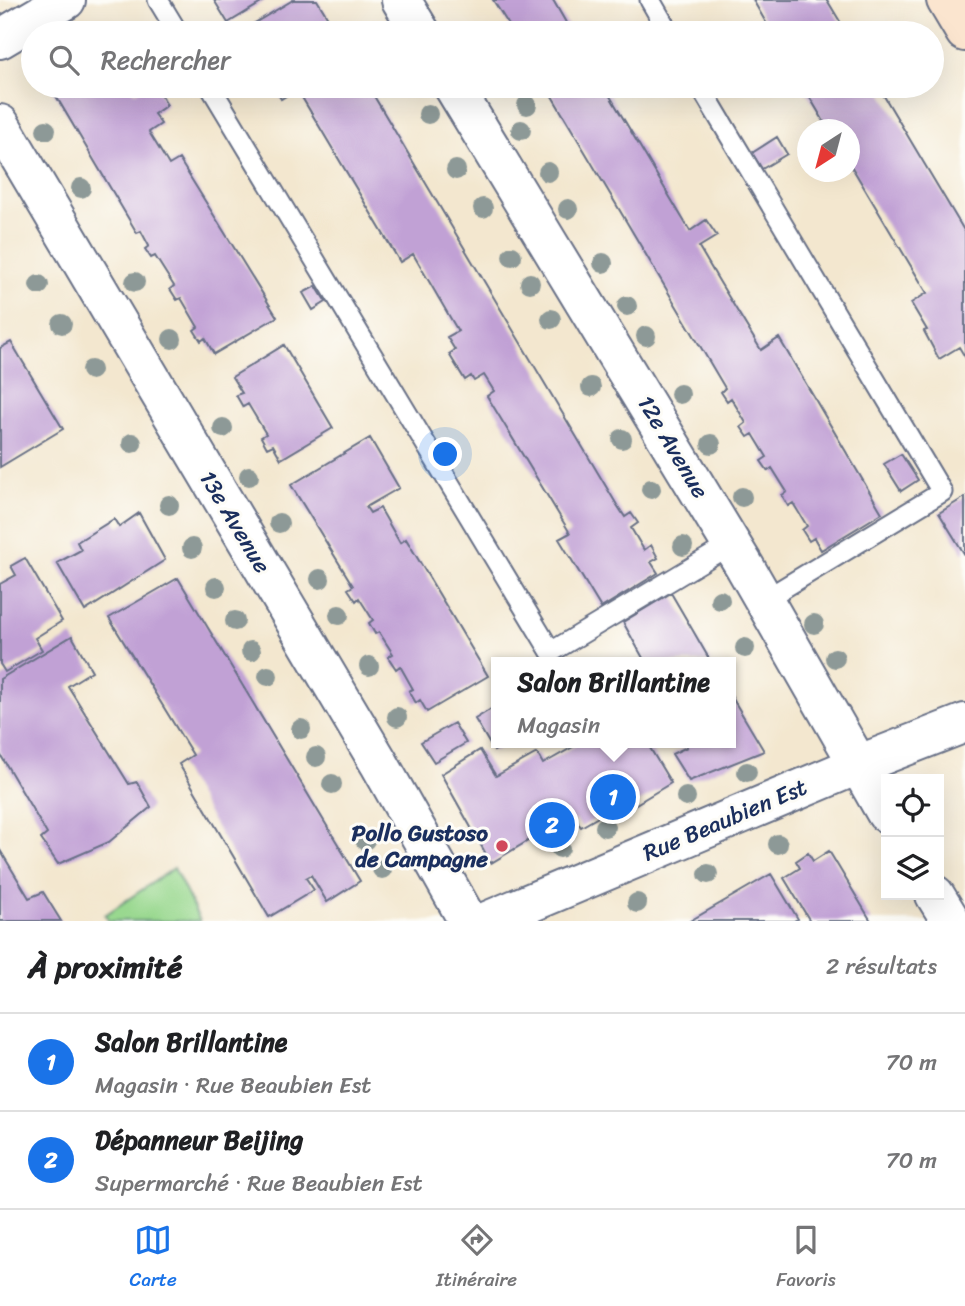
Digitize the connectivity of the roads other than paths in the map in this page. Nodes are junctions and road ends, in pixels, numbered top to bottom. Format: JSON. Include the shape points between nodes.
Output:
{"nodes":[{"id":1,"x":66,"y":0,"type":"edge"},
{"id":2,"x":158,"y":0,"type":"edge"},
{"id":3,"x":401,"y":0,"type":"edge"},
{"id":4,"x":650,"y":0,"type":"edge"},
{"id":5,"x":946,"y":0,"type":"edge"},
{"id":6,"x":30,"y":21,"type":"edge"},
{"id":7,"x":171,"y":21,"type":"edge"},
{"id":8,"x":414,"y":21,"type":"edge"},
{"id":9,"x":662,"y":21,"type":"edge"},
{"id":10,"x":21,"y":27,"type":"edge"},
{"id":11,"x":965,"y":32,"type":"edge"},
{"id":12,"x":0,"y":39,"type":"edge"},
{"id":13,"x":217,"y":98,"type":"edge"},
{"id":14,"x":460,"y":98,"type":"edge"},
{"id":15,"x":708,"y":98,"type":"edge"},
{"id":16,"x":0,"y":124,"type":"edge"},
{"id":17,"x":731,"y":544,"type":"junction"},
{"id":18,"x":764,"y":600,"type":"junction"},
{"id":19,"x":965,"y":723,"type":"edge"},
{"id":20,"x":860,"y":764,"type":"junction"},
{"id":21,"x":881,"y":804,"type":"edge"},
{"id":22,"x":938,"y":900,"type":"edge"},
{"id":23,"x":468,"y":921,"type":"edge"},
{"id":24,"x":487,"y":921,"type":"edge"},
{"id":25,"x":951,"y":921,"type":"edge"}],
"edges":[{"from":1,"to":6,"type":"street"},
{"from":2,"to":7,"type":"lane"},
{"from":3,"to":8,"type":"street"},
{"from":4,"to":9,"type":"lane"},
{"from":5,"to":11,"type":"main road"},
{"from":10,"to":12,"type":"street"},
{"from":13,"to":17,"type":"lane","via":[[551,652]]},
{"from":14,"to":17,"type":"street","name":"12e Avenue"},
{"from":15,"to":18,"type":"lane","via":[[942,492]]},
{"from":16,"to":23,"type":"street","name":"13e Avenue","via":[[379,762]]},
{"from":17,"to":18,"type":"street","name":"12e Avenue"},
{"from":18,"to":20,"type":"street","name":"12e Avenue"},
{"from":19,"to":20,"type":"street","name":"Rue Beaubien Est"},
{"from":20,"to":21,"type":"street","name":"12e Avenue"},
{"from":20,"to":24,"type":"street","name":"Rue Beaubien Est"},
{"from":22,"to":25,"type":"street"}]}
